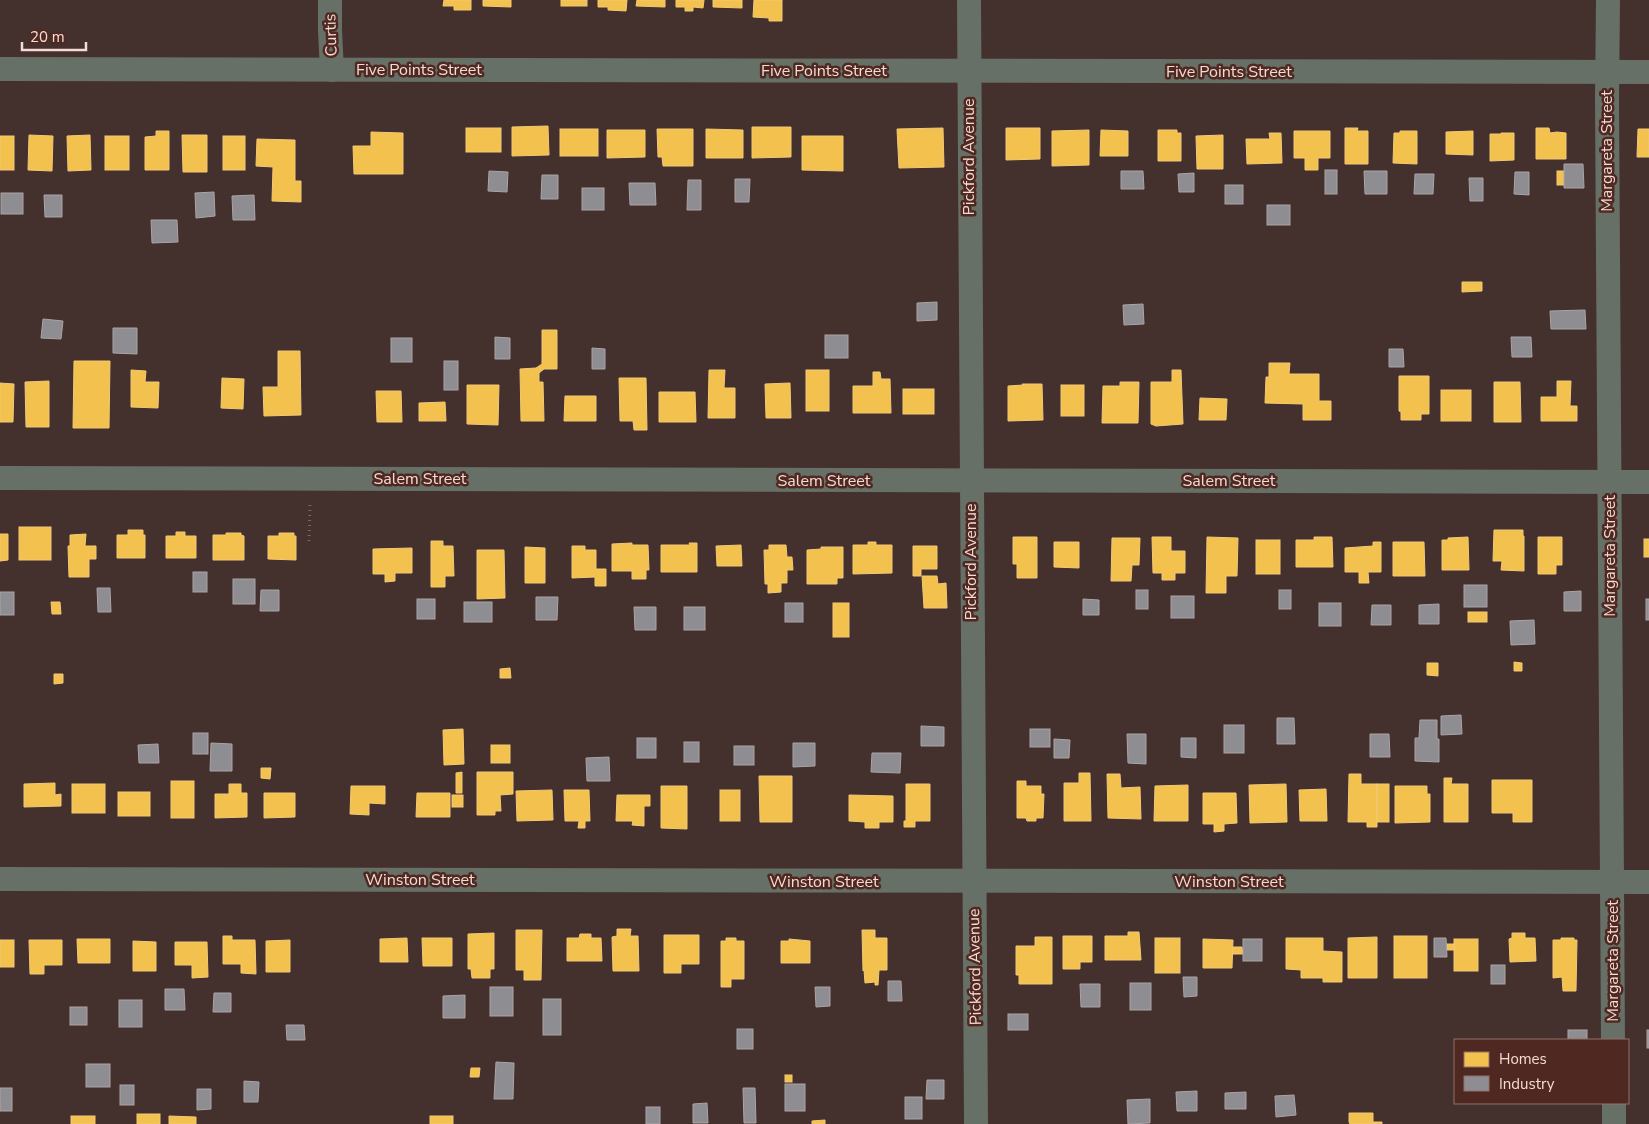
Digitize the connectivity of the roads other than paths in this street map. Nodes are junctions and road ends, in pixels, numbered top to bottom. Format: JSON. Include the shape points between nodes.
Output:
{"nodes":[{"id":1,"x":330,"y":0,"type":"edge"},
{"id":2,"x":969,"y":0,"type":"edge"},
{"id":3,"x":1608,"y":0,"type":"edge"},
{"id":4,"x":0,"y":69,"type":"edge"},
{"id":5,"x":332,"y":70,"type":"junction"},
{"id":6,"x":969,"y":71,"type":"junction"},
{"id":7,"x":1607,"y":72,"type":"junction"},
{"id":8,"x":1649,"y":72,"type":"edge"},
{"id":9,"x":0,"y":478,"type":"edge"},
{"id":10,"x":971,"y":481,"type":"junction"},
{"id":11,"x":1610,"y":482,"type":"junction"},
{"id":12,"x":1649,"y":482,"type":"edge"},
{"id":13,"x":0,"y":879,"type":"edge"},
{"id":14,"x":974,"y":882,"type":"junction"},
{"id":15,"x":1612,"y":882,"type":"junction"},
{"id":16,"x":1649,"y":882,"type":"edge"},
{"id":17,"x":1613,"y":1039,"type":"edge"},
{"id":18,"x":1614,"y":1104,"type":"edge"},
{"id":19,"x":976,"y":1124,"type":"edge"},
{"id":20,"x":1614,"y":1124,"type":"edge"}],
"edges":[{"from":1,"to":5,"type":"street","name":"Curtis"},
{"from":2,"to":6,"type":"street","name":"Pickford Avenue"},
{"from":3,"to":7,"type":"street","name":"Margareta Street"},
{"from":4,"to":5,"type":"street","name":"Five Points Street"},
{"from":5,"to":6,"type":"street","name":"Five Points Street"},
{"from":6,"to":7,"type":"street","name":"Five Points Street"},
{"from":6,"to":10,"type":"street","name":"Pickford Avenue"},
{"from":7,"to":8,"type":"street","name":"Five Points Street"},
{"from":7,"to":11,"type":"street","name":"Margareta Street"},
{"from":9,"to":10,"type":"street","name":"Salem Street"},
{"from":10,"to":11,"type":"street","name":"Salem Street"},
{"from":10,"to":14,"type":"street","name":"Pickford Avenue"},
{"from":11,"to":12,"type":"street","name":"Salem Street"},
{"from":11,"to":15,"type":"street","name":"Margareta Street"},
{"from":13,"to":14,"type":"street","name":"Winston Street"},
{"from":14,"to":15,"type":"street","name":"Winston Street"},
{"from":14,"to":19,"type":"street","name":"Pickford Avenue"},
{"from":15,"to":16,"type":"street","name":"Winston Street"},
{"from":15,"to":17,"type":"street","name":"Margareta Street"},
{"from":18,"to":20,"type":"street"}]}
